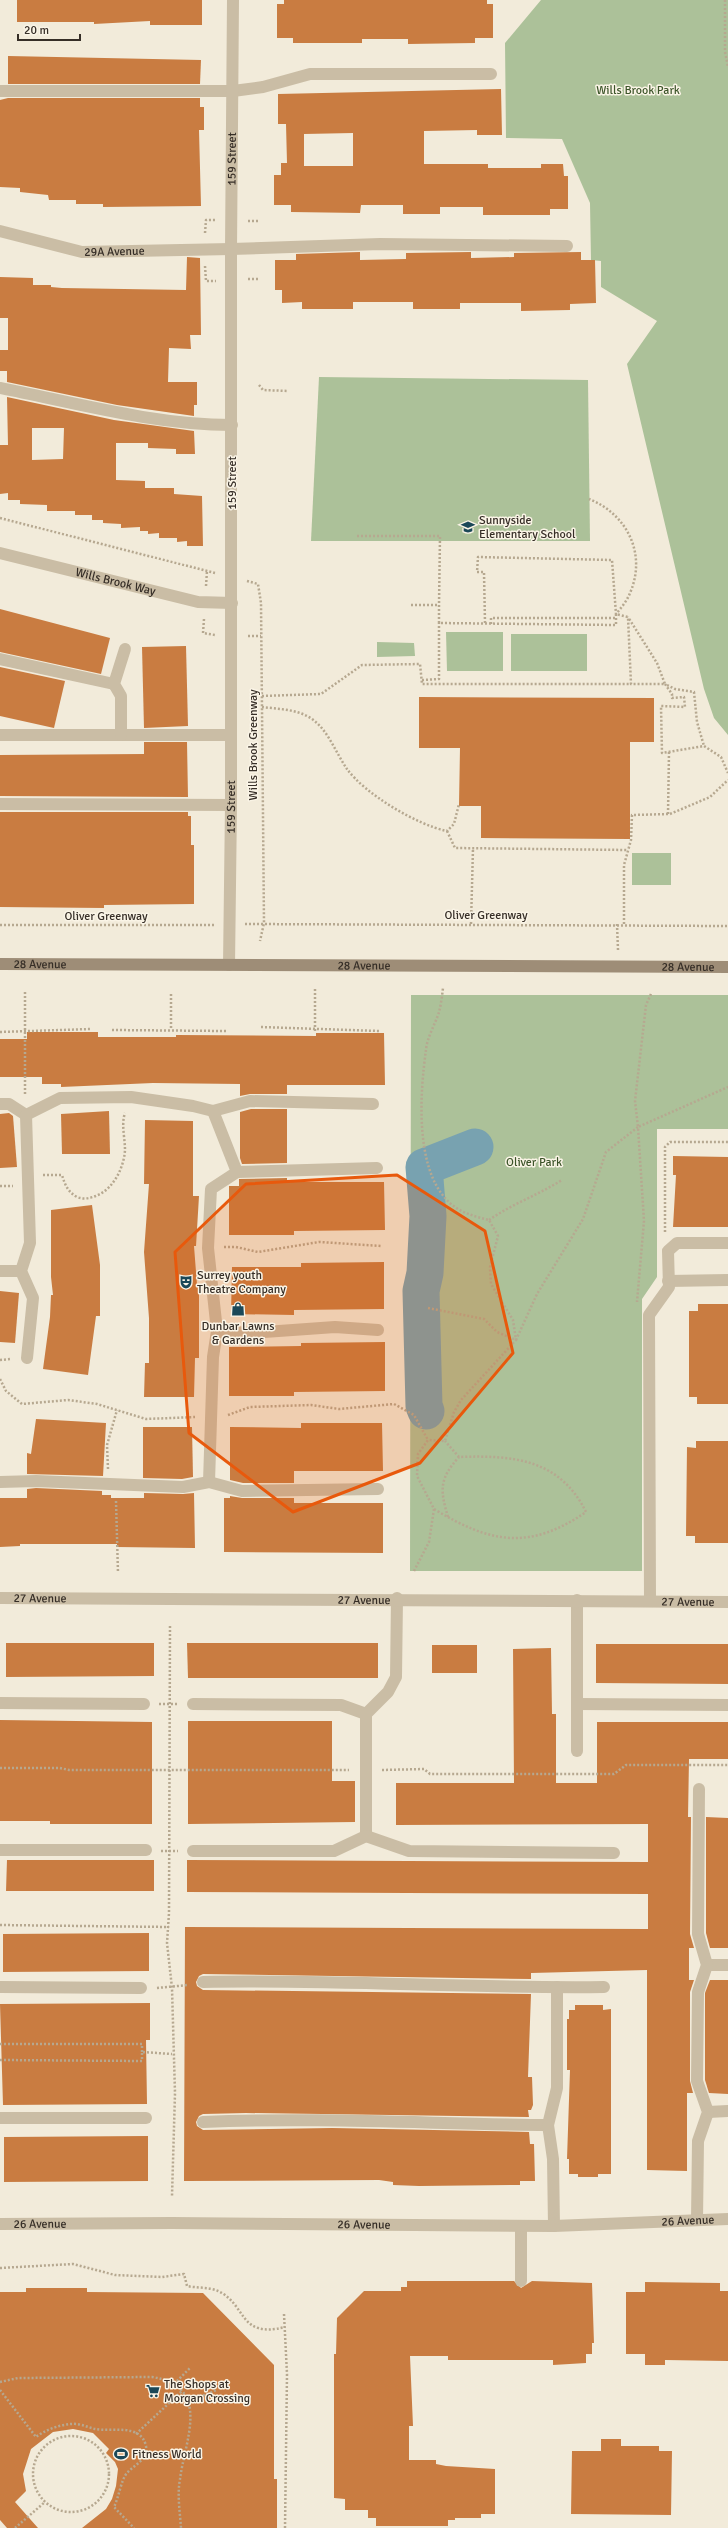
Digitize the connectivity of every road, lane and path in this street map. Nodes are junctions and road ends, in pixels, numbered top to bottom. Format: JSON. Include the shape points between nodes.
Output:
{"nodes":[{"id":1,"x":233,"y":0,"type":"edge"},
{"id":2,"x":725,"y":0,"type":"edge"},
{"id":3,"x":728,"y":67,"type":"edge"},
{"id":4,"x":491,"y":74,"type":"dead end"},
{"id":5,"x":0,"y":92,"type":"edge"},
{"id":6,"x":233,"y":92,"type":"junction"},
{"id":7,"x":220,"y":220,"type":"dead end"},
{"id":8,"x":242,"y":221,"type":"dead end"},
{"id":9,"x":259,"y":221,"type":"dead end"},
{"id":10,"x":0,"y":231,"type":"edge"},
{"id":11,"x":204,"y":237,"type":"dead end"},
{"id":12,"x":567,"y":246,"type":"dead end"},
{"id":13,"x":231,"y":249,"type":"junction"},
{"id":14,"x":205,"y":263,"type":"dead end"},
{"id":15,"x":243,"y":279,"type":"dead end"},
{"id":16,"x":259,"y":279,"type":"dead end"},
{"id":17,"x":220,"y":280,"type":"dead end"},
{"id":18,"x":259,"y":385,"type":"dead end"},
{"id":19,"x":0,"y":388,"type":"edge"},
{"id":20,"x":288,"y":391,"type":"dead end"},
{"id":21,"x":232,"y":425,"type":"junction"},
{"id":22,"x":589,"y":499,"type":"dead end"},
{"id":23,"x":0,"y":518,"type":"edge"},
{"id":24,"x":357,"y":536,"type":"dead end"},
{"id":25,"x":0,"y":554,"type":"edge"},
{"id":26,"x":207,"y":571,"type":"junction"},
{"id":27,"x":218,"y":574,"type":"dead end"},
{"id":28,"x":242,"y":580,"type":"dead end"},
{"id":29,"x":206,"y":587,"type":"dead end"},
{"id":30,"x":232,"y":603,"type":"junction"},
{"id":31,"x":411,"y":605,"type":"dead end"},
{"id":32,"x":439,"y":605,"type":"junction"},
{"id":33,"x":204,"y":614,"type":"dead end"},
{"id":34,"x":616,"y":616,"type":"junction"},
{"id":35,"x":628,"y":616,"type":"junction"},
{"id":36,"x":439,"y":624,"type":"junction"},
{"id":37,"x":485,"y":624,"type":"junction"},
{"id":38,"x":492,"y":624,"type":"junction"},
{"id":39,"x":222,"y":636,"type":"dead end"},
{"id":40,"x":243,"y":636,"type":"dead end"},
{"id":41,"x":262,"y":636,"type":"junction"},
{"id":42,"x":125,"y":649,"type":"dead end"},
{"id":43,"x":0,"y":659,"type":"edge"},
{"id":44,"x":422,"y":680,"type":"junction"},
{"id":45,"x":114,"y":684,"type":"junction"},
{"id":46,"x":630,"y":684,"type":"junction"},
{"id":47,"x":665,"y":684,"type":"junction"},
{"id":48,"x":262,"y":696,"type":"junction"},
{"id":49,"x":262,"y":707,"type":"junction"},
{"id":50,"x":0,"y":735,"type":"edge"},
{"id":51,"x":122,"y":735,"type":"junction"},
{"id":52,"x":231,"y":735,"type":"junction"},
{"id":53,"x":704,"y":746,"type":"junction"},
{"id":54,"x":669,"y":752,"type":"junction"},
{"id":55,"x":728,"y":773,"type":"edge"},
{"id":56,"x":728,"y":780,"type":"edge"},
{"id":57,"x":0,"y":804,"type":"edge"},
{"id":58,"x":460,"y":804,"type":"dead end"},
{"id":59,"x":231,"y":805,"type":"junction"},
{"id":60,"x":668,"y":814,"type":"junction"},
{"id":61,"x":447,"y":831,"type":"junction"},
{"id":62,"x":472,"y":848,"type":"junction"},
{"id":63,"x":628,"y":850,"type":"junction"},
{"id":64,"x":264,"y":923,"type":"junction"},
{"id":65,"x":243,"y":924,"type":"dead end"},
{"id":66,"x":471,"y":924,"type":"junction"},
{"id":67,"x":617,"y":924,"type":"junction"},
{"id":68,"x":624,"y":924,"type":"junction"},
{"id":69,"x":0,"y":925,"type":"edge"},
{"id":70,"x":213,"y":925,"type":"dead end"},
{"id":71,"x":728,"y":926,"type":"edge"},
{"id":72,"x":260,"y":941,"type":"dead end"},
{"id":73,"x":618,"y":950,"type":"dead end"},
{"id":74,"x":0,"y":964,"type":"edge"},
{"id":75,"x":229,"y":965,"type":"junction"},
{"id":76,"x":728,"y":967,"type":"edge"},
{"id":77,"x":315,"y":988,"type":"dead end"},
{"id":78,"x":443,"y":988,"type":"dead end"},
{"id":79,"x":25,"y":992,"type":"dead end"},
{"id":80,"x":171,"y":994,"type":"dead end"},
{"id":81,"x":651,"y":994,"type":"dead end"},
{"id":82,"x":261,"y":1027,"type":"dead end"},
{"id":83,"x":91,"y":1029,"type":"dead end"},
{"id":84,"x":112,"y":1030,"type":"dead end"},
{"id":85,"x":171,"y":1030,"type":"junction"},
{"id":86,"x":25,"y":1031,"type":"junction"},
{"id":87,"x":226,"y":1031,"type":"dead end"},
{"id":88,"x":315,"y":1031,"type":"junction"},
{"id":89,"x":379,"y":1031,"type":"dead end"},
{"id":90,"x":0,"y":1032,"type":"edge"},
{"id":91,"x":728,"y":1087,"type":"edge"},
{"id":92,"x":131,"y":1097,"type":"junction"},
{"id":93,"x":0,"y":1104,"type":"edge"},
{"id":94,"x":373,"y":1104,"type":"dead end"},
{"id":95,"x":213,"y":1111,"type":"junction"},
{"id":96,"x":26,"y":1116,"type":"junction"},
{"id":97,"x":638,"y":1127,"type":"junction"},
{"id":98,"x":728,"y":1142,"type":"edge"},
{"id":99,"x":377,"y":1168,"type":"dead end"},
{"id":100,"x":237,"y":1172,"type":"junction"},
{"id":101,"x":37,"y":1174,"type":"dead end"},
{"id":102,"x":562,"y":1180,"type":"dead end"},
{"id":103,"x":0,"y":1186,"type":"edge"},
{"id":104,"x":18,"y":1186,"type":"dead end"},
{"id":105,"x":489,"y":1220,"type":"junction"},
{"id":106,"x":665,"y":1234,"type":"dead end"},
{"id":107,"x":728,"y":1243,"type":"edge"},
{"id":108,"x":382,"y":1246,"type":"dead end"},
{"id":109,"x":208,"y":1248,"type":"junction"},
{"id":110,"x":0,"y":1271,"type":"edge"},
{"id":111,"x":21,"y":1271,"type":"junction"},
{"id":112,"x":668,"y":1280,"type":"junction"},
{"id":113,"x":728,"y":1280,"type":"edge"},
{"id":114,"x":635,"y":1307,"type":"dead end"},
{"id":115,"x":428,"y":1308,"type":"dead end"},
{"id":116,"x":378,"y":1330,"type":"dead end"},
{"id":117,"x":217,"y":1331,"type":"junction"},
{"id":118,"x":516,"y":1340,"type":"junction"},
{"id":119,"x":27,"y":1358,"type":"dead end"},
{"id":120,"x":0,"y":1379,"type":"edge"},
{"id":121,"x":117,"y":1410,"type":"junction"},
{"id":122,"x":221,"y":1415,"type":"dead end"},
{"id":123,"x":201,"y":1417,"type":"dead end"},
{"id":124,"x":428,"y":1440,"type":"junction"},
{"id":125,"x":445,"y":1441,"type":"junction"},
{"id":126,"x":459,"y":1457,"type":"junction"},
{"id":127,"x":108,"y":1471,"type":"dead end"},
{"id":128,"x":0,"y":1482,"type":"edge"},
{"id":129,"x":209,"y":1482,"type":"junction"},
{"id":130,"x":378,"y":1489,"type":"dead end"},
{"id":131,"x":115,"y":1495,"type":"dead end"},
{"id":132,"x":434,"y":1509,"type":"junction"},
{"id":133,"x":448,"y":1518,"type":"junction"},
{"id":134,"x":414,"y":1571,"type":"dead end"},
{"id":135,"x":118,"y":1573,"type":"dead end"},
{"id":136,"x":0,"y":1598,"type":"edge"},
{"id":137,"x":397,"y":1598,"type":"junction"},
{"id":138,"x":577,"y":1600,"type":"junction"},
{"id":139,"x":650,"y":1601,"type":"junction"},
{"id":140,"x":728,"y":1602,"type":"edge"},
{"id":141,"x":170,"y":1626,"type":"dead end"},
{"id":142,"x":0,"y":1703,"type":"edge"},
{"id":143,"x":144,"y":1704,"type":"joint"},
{"id":144,"x":171,"y":1704,"type":"junction"},
{"id":145,"x":193,"y":1704,"type":"joint"},
{"id":146,"x":578,"y":1704,"type":"junction"},
{"id":147,"x":728,"y":1705,"type":"edge"},
{"id":148,"x":366,"y":1714,"type":"junction"},
{"id":149,"x":577,"y":1751,"type":"dead end"},
{"id":150,"x":728,"y":1765,"type":"edge"},
{"id":151,"x":0,"y":1768,"type":"edge"},
{"id":152,"x":170,"y":1770,"type":"junction"},
{"id":153,"x":350,"y":1770,"type":"dead end"},
{"id":154,"x":378,"y":1770,"type":"dead end"},
{"id":155,"x":699,"y":1789,"type":"dead end"},
{"id":156,"x":366,"y":1836,"type":"junction"},
{"id":157,"x":0,"y":1850,"type":"edge"},
{"id":158,"x":146,"y":1850,"type":"joint"},
{"id":159,"x":169,"y":1851,"type":"junction"},
{"id":160,"x":192,"y":1851,"type":"joint"},
{"id":161,"x":614,"y":1853,"type":"dead end"},
{"id":162,"x":0,"y":1925,"type":"edge"},
{"id":163,"x":169,"y":1927,"type":"junction"},
{"id":164,"x":707,"y":1965,"type":"junction"},
{"id":165,"x":728,"y":1965,"type":"edge"},
{"id":166,"x":203,"y":1982,"type":"joint"},
{"id":167,"x":0,"y":1987,"type":"edge"},
{"id":168,"x":557,"y":1987,"type":"junction"},
{"id":169,"x":604,"y":1987,"type":"dead end"},
{"id":170,"x":141,"y":1988,"type":"joint"},
{"id":171,"x":172,"y":1988,"type":"junction"},
{"id":172,"x":0,"y":2044,"type":"edge"},
{"id":173,"x":142,"y":2052,"type":"junction"},
{"id":174,"x":172,"y":2054,"type":"junction"},
{"id":175,"x":0,"y":2060,"type":"edge"},
{"id":176,"x":728,"y":2111,"type":"edge"},
{"id":177,"x":708,"y":2112,"type":"junction"},
{"id":178,"x":0,"y":2118,"type":"edge"},
{"id":179,"x":146,"y":2118,"type":"dead end"},
{"id":180,"x":204,"y":2122,"type":"dead end"},
{"id":181,"x":548,"y":2125,"type":"junction"},
{"id":182,"x":172,"y":2196,"type":"dead end"},
{"id":183,"x":728,"y":2219,"type":"edge"},
{"id":184,"x":697,"y":2220,"type":"junction"},
{"id":185,"x":0,"y":2224,"type":"edge"},
{"id":186,"x":521,"y":2226,"type":"junction"},
{"id":187,"x":554,"y":2226,"type":"junction"},
{"id":188,"x":0,"y":2268,"type":"edge"},
{"id":189,"x":521,"y":2280,"type":"dead end"},
{"id":190,"x":284,"y":2314,"type":"dead end"},
{"id":191,"x":285,"y":2327,"type":"junction"},
{"id":192,"x":190,"y":2368,"type":"dead end"},
{"id":193,"x":0,"y":2382,"type":"edge"},
{"id":194,"x":174,"y":2384,"type":"junction"},
{"id":195,"x":0,"y":2390,"type":"edge"},
{"id":196,"x":216,"y":2390,"type":"dead end"},
{"id":197,"x":182,"y":2391,"type":"junction"},
{"id":198,"x":187,"y":2397,"type":"junction"},
{"id":199,"x":136,"y":2434,"type":"junction"},
{"id":200,"x":45,"y":2502,"type":"junction"},
{"id":201,"x":15,"y":2528,"type":"edge"},
{"id":202,"x":134,"y":2528,"type":"edge"},
{"id":203,"x":181,"y":2528,"type":"edge"},
{"id":204,"x":285,"y":2528,"type":"edge"}],
"edges":[{"from":1,"to":6,"type":"street","name":"159 Street"},
{"from":2,"to":3,"type":"path","via":[[725,52]]},
{"from":4,"to":6,"type":"street","via":[[310,74]]},
{"from":5,"to":6,"type":"street"},
{"from":6,"to":13,"type":"street","name":"159 Street"},
{"from":7,"to":11,"type":"path","via":[[206,220]]},
{"from":8,"to":9,"type":"path"},
{"from":10,"to":13,"type":"street","name":"29A Avenue","via":[[82,252]]},
{"from":12,"to":13,"type":"street","name":"29A Avenue","via":[[380,244]]},
{"from":13,"to":21,"type":"street","name":"159 Street"},
{"from":14,"to":17,"type":"path","via":[[206,280]]},
{"from":15,"to":16,"type":"path"},
{"from":18,"to":20,"type":"path","via":[[263,390]]},
{"from":19,"to":21,"type":"street","via":[[137,414],[207,425]]},
{"from":21,"to":30,"type":"street","name":"159 Street"},
{"from":22,"to":34,"type":"path","via":[[606,506],[621,520],[632,539],[636,558],[634,574],[630,593]]},
{"from":23,"to":26,"type":"path"},
{"from":24,"to":32,"type":"path","via":[[440,536]]},
{"from":25,"to":30,"type":"street","name":"Wills Brook Way","via":[[198,602]]},
{"from":26,"to":27,"type":"path"},
{"from":26,"to":29,"type":"path"},
{"from":28,"to":41,"type":"path","name":"Wills Brook Greenway","via":[[258,584]]},
{"from":30,"to":52,"type":"street","name":"159 Street"},
{"from":31,"to":32,"type":"path"},
{"from":32,"to":36,"type":"path"},
{"from":33,"to":39,"type":"path","via":[[203,633]]},
{"from":34,"to":35,"type":"path"},
{"from":34,"to":37,"type":"path","via":[[612,560],[478,557],[477,572],[484,572]]},
{"from":34,"to":38,"type":"path","via":[[491,618]]},
{"from":34,"to":38,"type":"path","via":[[616,624]]},
{"from":35,"to":46,"type":"path"},
{"from":35,"to":47,"type":"path","via":[[657,663]]},
{"from":36,"to":37,"type":"path"},
{"from":36,"to":44,"type":"path","via":[[439,679]]},
{"from":37,"to":38,"type":"path"},
{"from":40,"to":41,"type":"path"},
{"from":41,"to":48,"type":"path","name":"Wills Brook Greenway"},
{"from":42,"to":45,"type":"street"},
{"from":43,"to":45,"type":"street"},
{"from":44,"to":46,"type":"path","via":[[422,684]]},
{"from":44,"to":48,"type":"path","via":[[420,664],[362,665],[321,694]]},
{"from":45,"to":51,"type":"street","via":[[121,696]]},
{"from":46,"to":47,"type":"path"},
{"from":47,"to":53,"type":"path","via":[[675,690],[694,692],[697,722]]},
{"from":47,"to":54,"type":"path","via":[[672,698],[684,698],[685,707],[661,706],[662,753]]},
{"from":48,"to":49,"type":"path","name":"Wills Brook Greenway"},
{"from":49,"to":61,"type":"path","via":[[284,709],[312,719],[323,729],[357,781],[384,802],[439,830]]},
{"from":49,"to":64,"type":"path","name":"Wills Brook Greenway"},
{"from":50,"to":51,"type":"street"},
{"from":51,"to":52,"type":"street"},
{"from":52,"to":59,"type":"street","name":"159 Street"},
{"from":53,"to":54,"type":"path"},
{"from":53,"to":55,"type":"path","via":[[720,757]]},
{"from":54,"to":60,"type":"path"},
{"from":56,"to":60,"type":"path","via":[[710,796]]},
{"from":57,"to":59,"type":"street"},
{"from":58,"to":61,"type":"path","via":[[454,824]]},
{"from":59,"to":75,"type":"street","name":"159 Street"},
{"from":60,"to":63,"type":"path","via":[[632,815]]},
{"from":61,"to":62,"type":"path","via":[[455,848]]},
{"from":62,"to":63,"type":"path"},
{"from":62,"to":66,"type":"path"},
{"from":63,"to":68,"type":"path","via":[[624,865]]},
{"from":64,"to":65,"type":"path","name":"Oliver Greenway"},
{"from":64,"to":66,"type":"path","name":"Oliver Greenway"},
{"from":64,"to":72,"type":"path","name":"Wills Brook Greenway"},
{"from":66,"to":67,"type":"path","name":"Oliver Greenway"},
{"from":67,"to":68,"type":"path","name":"Oliver Greenway"},
{"from":67,"to":73,"type":"path"},
{"from":68,"to":71,"type":"path","name":"Oliver Greenway"},
{"from":69,"to":70,"type":"path","name":"Oliver Greenway"},
{"from":74,"to":75,"type":"street","name":"28 Avenue"},
{"from":75,"to":76,"type":"street","name":"28 Avenue"},
{"from":77,"to":88,"type":"path"},
{"from":78,"to":105,"type":"path","via":[[439,1011],[426,1048],[422,1102],[424,1151],[432,1179],[446,1200],[468,1215]]},
{"from":79,"to":86,"type":"path"},
{"from":80,"to":85,"type":"path"},
{"from":81,"to":97,"type":"path","via":[[646,1005],[635,1101]]},
{"from":82,"to":88,"type":"path"},
{"from":83,"to":86,"type":"path"},
{"from":84,"to":85,"type":"path"},
{"from":85,"to":87,"type":"path"},
{"from":86,"to":90,"type":"path"},
{"from":86,"to":96,"type":"path"},
{"from":88,"to":89,"type":"path"},
{"from":91,"to":97,"type":"path"},
{"from":92,"to":95,"type":"street"},
{"from":92,"to":96,"type":"street","via":[[60,1098]]},
{"from":92,"to":101,"type":"path","via":[[124,1117],[125,1151],[121,1168],[113,1183],[103,1193],[91,1198],[80,1198],[71,1193],[62,1175]]},
{"from":93,"to":96,"type":"street","via":[[9,1104]]},
{"from":94,"to":95,"type":"street","via":[[250,1100]]},
{"from":95,"to":100,"type":"street"},
{"from":96,"to":111,"type":"street","via":[[30,1243]]},
{"from":97,"to":114,"type":"path","via":[[644,1221]]},
{"from":97,"to":118,"type":"path","via":[[606,1152],[583,1219],[537,1294]]},
{"from":98,"to":106,"type":"path","via":[[670,1142],[665,1147]]},
{"from":99,"to":100,"type":"street"},
{"from":100,"to":109,"type":"street","via":[[212,1189]]},
{"from":102,"to":105,"type":"path"},
{"from":103,"to":104,"type":"path"},
{"from":105,"to":118,"type":"path","via":[[498,1236],[490,1267],[492,1284],[513,1320]]},
{"from":107,"to":112,"type":"street","via":[[677,1243],[668,1251]]},
{"from":108,"to":109,"type":"path","via":[[319,1242],[258,1252],[236,1247]]},
{"from":109,"to":117,"type":"street"},
{"from":110,"to":111,"type":"street"},
{"from":111,"to":119,"type":"street","via":[[33,1298]]},
{"from":112,"to":113,"type":"street"},
{"from":112,"to":139,"type":"street","via":[[669,1287],[649,1315]]},
{"from":115,"to":118,"type":"path","via":[[484,1319],[497,1332]]},
{"from":116,"to":117,"type":"street","via":[[335,1327],[250,1333]]},
{"from":117,"to":129,"type":"street","via":[[213,1357]]},
{"from":118,"to":125,"type":"path","via":[[461,1400],[454,1412]]},
{"from":120,"to":121,"type":"path","via":[[6,1391],[22,1404],[68,1400]]},
{"from":121,"to":123,"type":"path","via":[[146,1419]]},
{"from":121,"to":127,"type":"path","via":[[107,1444]]},
{"from":122,"to":124,"type":"path","via":[[231,1415],[250,1407],[311,1405],[339,1409],[394,1404],[414,1415]]},
{"from":124,"to":125,"type":"path"},
{"from":124,"to":132,"type":"path","via":[[418,1454],[416,1476]]},
{"from":125,"to":126,"type":"path"},
{"from":126,"to":133,"type":"path","via":[[443,1479],[442,1497]]},
{"from":126,"to":133,"type":"path","via":[[502,1458],[543,1466],[559,1476],[577,1494],[586,1512],[567,1525],[522,1539],[490,1536]]},
{"from":128,"to":129,"type":"street","via":[[183,1487]]},
{"from":129,"to":130,"type":"street","via":[[242,1491]]},
{"from":131,"to":135,"type":"path"},
{"from":132,"to":133,"type":"path"},
{"from":132,"to":134,"type":"path","via":[[429,1542]]},
{"from":136,"to":137,"type":"street","name":"27 Avenue"},
{"from":137,"to":138,"type":"street","name":"27 Avenue"},
{"from":137,"to":148,"type":"street","via":[[396,1677],[388,1692]]},
{"from":138,"to":139,"type":"street","name":"27 Avenue"},
{"from":138,"to":146,"type":"street"},
{"from":139,"to":140,"type":"street","name":"27 Avenue"},
{"from":141,"to":144,"type":"path"},
{"from":142,"to":143,"type":"street"},
{"from":143,"to":144,"type":"path"},
{"from":144,"to":145,"type":"path"},
{"from":144,"to":152,"type":"path"},
{"from":145,"to":148,"type":"street","via":[[341,1705]]},
{"from":146,"to":147,"type":"street"},
{"from":146,"to":149,"type":"street"},
{"from":148,"to":156,"type":"street"},
{"from":150,"to":154,"type":"path","via":[[626,1764],[614,1774],[430,1774],[424,1769]]},
{"from":151,"to":152,"type":"path"},
{"from":152,"to":153,"type":"path"},
{"from":152,"to":159,"type":"path"},
{"from":155,"to":164,"type":"street","via":[[698,1934]]},
{"from":156,"to":160,"type":"street","via":[[334,1851]]},
{"from":156,"to":161,"type":"street","via":[[409,1851]]},
{"from":157,"to":158,"type":"street"},
{"from":158,"to":159,"type":"path"},
{"from":159,"to":160,"type":"path"},
{"from":159,"to":163,"type":"path"},
{"from":162,"to":163,"type":"path"},
{"from":163,"to":171,"type":"path","via":[[167,1943]]},
{"from":164,"to":165,"type":"street"},
{"from":164,"to":177,"type":"street","via":[[698,1992],[696,2081]]},
{"from":166,"to":168,"type":"street","via":[[293,1980]]},
{"from":166,"to":171,"type":"path"},
{"from":167,"to":170,"type":"street"},
{"from":168,"to":169,"type":"street"},
{"from":168,"to":181,"type":"street","via":[[557,2088]]},
{"from":170,"to":171,"type":"path"},
{"from":171,"to":174,"type":"path"},
{"from":172,"to":173,"type":"path","via":[[142,2044]]},
{"from":173,"to":174,"type":"path"},
{"from":173,"to":175,"type":"path","via":[[142,2061]]},
{"from":174,"to":182,"type":"path","via":[[175,2093]]},
{"from":176,"to":177,"type":"street"},
{"from":177,"to":184,"type":"street","via":[[698,2141]]},
{"from":178,"to":179,"type":"street"},
{"from":180,"to":181,"type":"street","via":[[277,2119],[407,2124]]},
{"from":181,"to":187,"type":"street","via":[[553,2159]]},
{"from":183,"to":184,"type":"street","name":"26 Avenue"},
{"from":184,"to":187,"type":"street","name":"26 Avenue"},
{"from":185,"to":186,"type":"street","name":"26 Avenue"},
{"from":186,"to":187,"type":"street","name":"26 Avenue"},
{"from":186,"to":189,"type":"street"},
{"from":188,"to":191,"type":"path","via":[[73,2264],[115,2275],[162,2277],[184,2274],[187,2286],[217,2291],[231,2301],[248,2323],[271,2330]]},
{"from":190,"to":191,"type":"path"},
{"from":191,"to":204,"type":"path"},
{"from":192,"to":194,"type":"path"},
{"from":193,"to":194,"type":"path","via":[[18,2378],[152,2377],[163,2378]]},
{"from":194,"to":197,"type":"path"},
{"from":195,"to":199,"type":"path","via":[[36,2437],[71,2424],[96,2429],[128,2430]]},
{"from":196,"to":198,"type":"path","via":[[206,2395]]},
{"from":197,"to":198,"type":"path"},
{"from":197,"to":199,"type":"path"},
{"from":198,"to":203,"type":"path","via":[[191,2410],[187,2453],[180,2479]]},
{"from":199,"to":202,"type":"path","via":[[146,2445],[146,2452],[142,2461],[126,2474],[121,2495],[114,2507]]},
{"from":200,"to":200,"type":"path","via":[[37,2491],[33,2479],[34,2466],[39,2454],[48,2444],[59,2438],[72,2436],[95,2445],[103,2454],[108,2472],[106,2489],[99,2499],[90,2507],[66,2512]]},
{"from":200,"to":201,"type":"path"}]}
